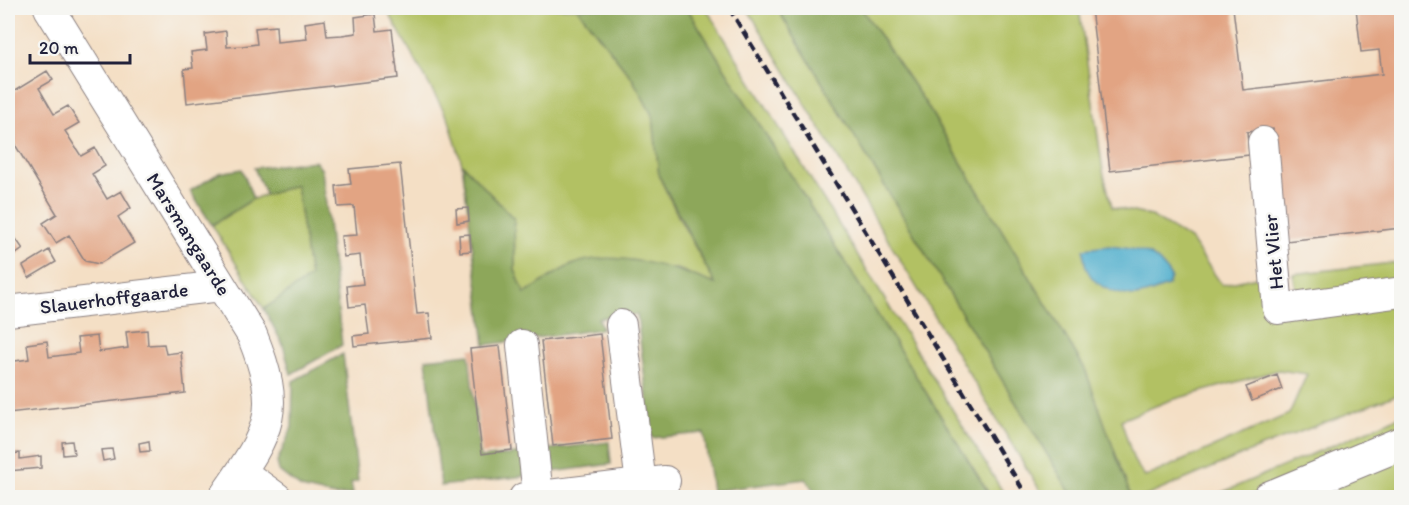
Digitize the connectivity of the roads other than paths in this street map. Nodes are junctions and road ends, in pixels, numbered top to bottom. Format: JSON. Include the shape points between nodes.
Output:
{"nodes":[{"id":1,"x":49,"y":8,"type":"edge"},
{"id":2,"x":1263,"y":142,"type":"dead end"},
{"id":3,"x":221,"y":286,"type":"junction"},
{"id":4,"x":1401,"y":292,"type":"edge"},
{"id":5,"x":8,"y":311,"type":"edge"},
{"id":6,"x":621,"y":325,"type":"dead end"},
{"id":7,"x":522,"y":345,"type":"dead end"},
{"id":8,"x":1401,"y":443,"type":"edge"},
{"id":9,"x":241,"y":472,"type":"junction"},
{"id":10,"x":531,"y":497,"type":"edge"},
{"id":11,"x":223,"y":498,"type":"edge"},
{"id":12,"x":277,"y":498,"type":"edge"},
{"id":13,"x":1269,"y":498,"type":"edge"}],
"edges":[{"from":1,"to":3,"type":"street","name":"Marsmangaarde"},
{"from":2,"to":4,"type":"street","name":"Het Vlier","via":[[1278,309]]},
{"from":3,"to":5,"type":"street","name":"Slauerhoffgaarde"},
{"from":3,"to":9,"type":"street","name":"Marsmangaarde","via":[[252,335],[270,389],[268,424]]},
{"from":6,"to":10,"type":"street","via":[[653,483]]},
{"from":7,"to":10,"type":"street"},
{"from":8,"to":13,"type":"main road"},
{"from":9,"to":11,"type":"street","name":"Marsmangaarde"},
{"from":9,"to":12,"type":"street"}]}
